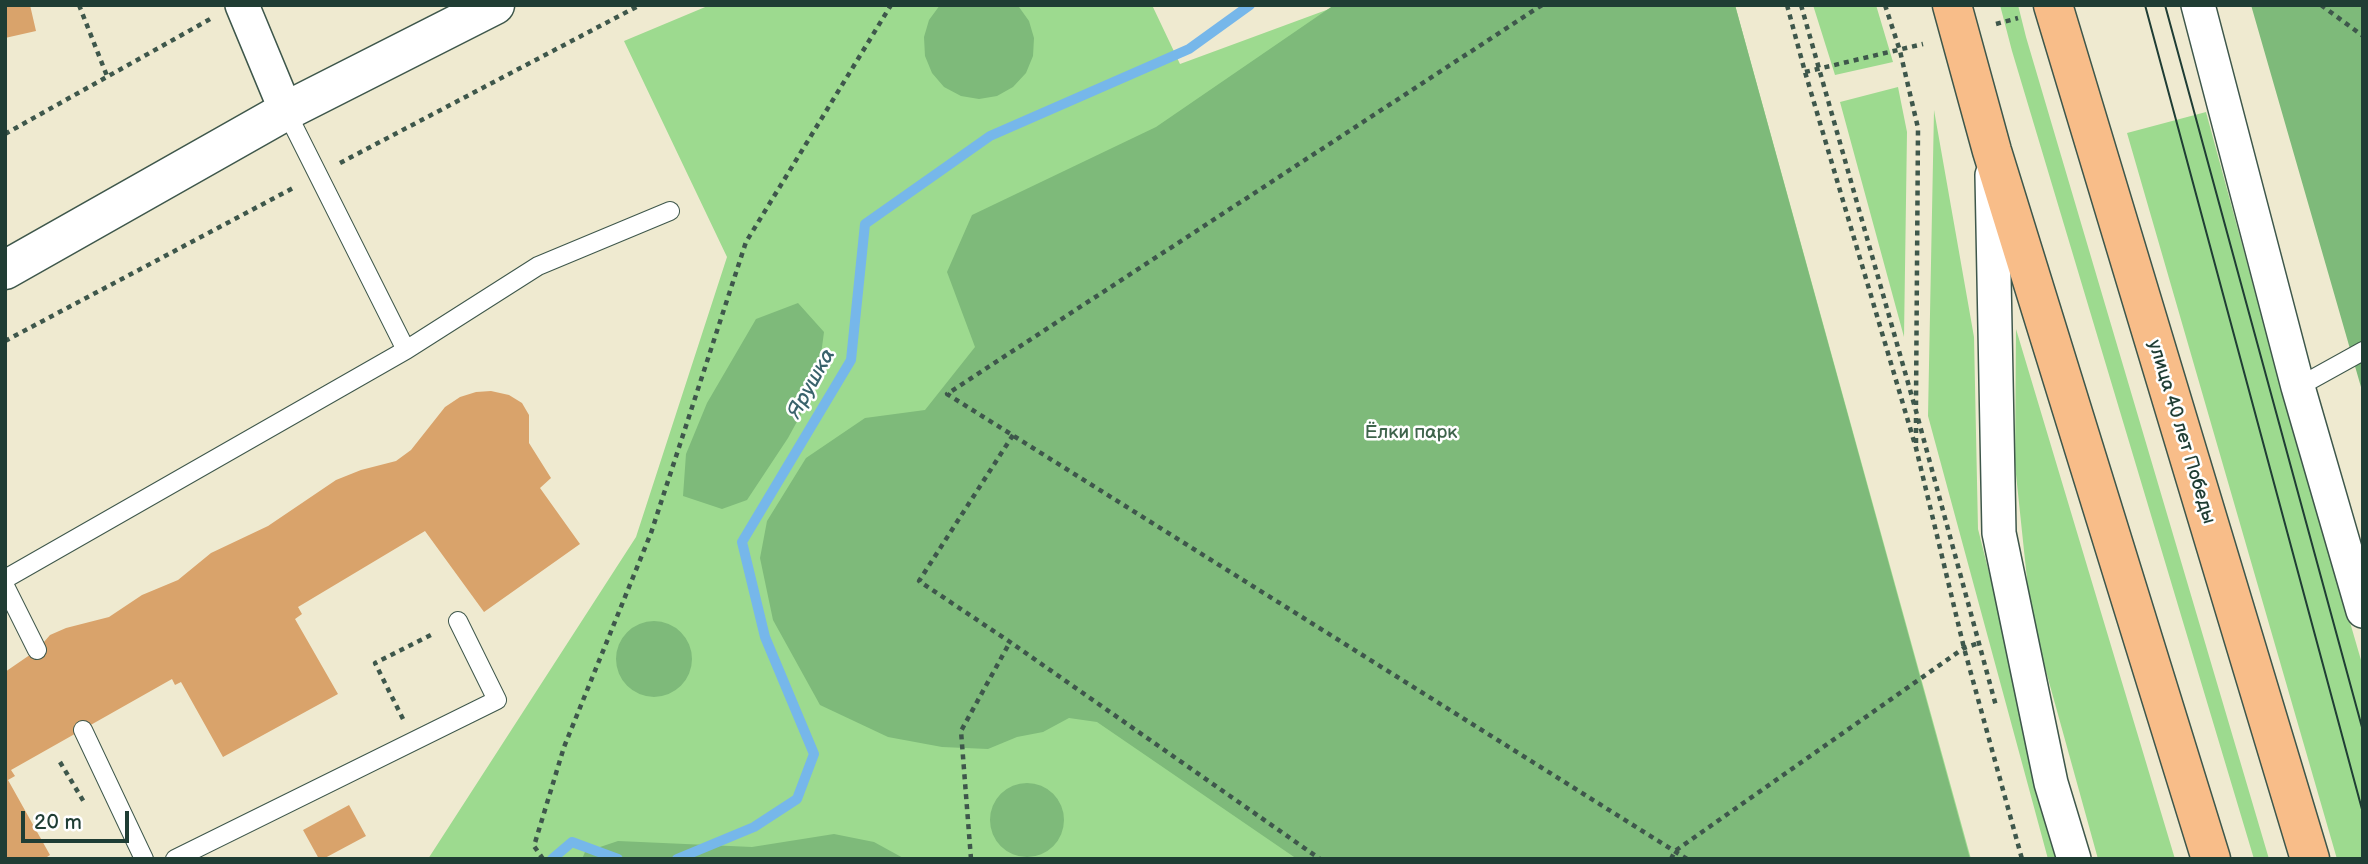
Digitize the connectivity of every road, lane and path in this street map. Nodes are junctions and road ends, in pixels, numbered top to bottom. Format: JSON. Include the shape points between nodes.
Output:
{"nodes":[{"id":1,"x":79,"y":5,"type":"edge"},
{"id":2,"x":495,"y":5,"type":"edge"},
{"id":3,"x":891,"y":5,"type":"edge"},
{"id":4,"x":1542,"y":5,"type":"edge"},
{"id":5,"x":1787,"y":5,"type":"edge"},
{"id":6,"x":1801,"y":5,"type":"edge"},
{"id":7,"x":1885,"y":5,"type":"edge"},
{"id":8,"x":1952,"y":5,"type":"edge"},
{"id":9,"x":2053,"y":5,"type":"edge"},
{"id":10,"x":2198,"y":5,"type":"edge"},
{"id":11,"x":2321,"y":5,"type":"edge"},
{"id":12,"x":232,"y":8,"type":"edge"},
{"id":13,"x":2363,"y":36,"type":"edge"},
{"id":14,"x":1900,"y":51,"type":"junction"},
{"id":15,"x":1819,"y":69,"type":"junction"},
{"id":16,"x":1805,"y":72,"type":"junction"},
{"id":17,"x":107,"y":76,"type":"junction"},
{"id":18,"x":286,"y":111,"type":"junction"},
{"id":19,"x":5,"y":134,"type":"edge"},
{"id":20,"x":1992,"y":151,"type":"junction"},
{"id":21,"x":670,"y":211,"type":"dead end"},
{"id":22,"x":5,"y":270,"type":"edge"},
{"id":23,"x":406,"y":350,"type":"junction"},
{"id":24,"x":2363,"y":351,"type":"edge"},
{"id":25,"x":2298,"y":387,"type":"junction"},
{"id":26,"x":1916,"y":411,"type":"junction"},
{"id":27,"x":1013,"y":435,"type":"junction"},
{"id":28,"x":1916,"y":448,"type":"junction"},
{"id":29,"x":5,"y":579,"type":"edge"},
{"id":30,"x":5,"y":586,"type":"edge"},
{"id":31,"x":2363,"y":611,"type":"edge"},
{"id":32,"x":458,"y":621,"type":"joint"},
{"id":33,"x":1010,"y":642,"type":"junction"},
{"id":34,"x":1979,"y":643,"type":"junction"},
{"id":35,"x":1965,"y":648,"type":"junction"},
{"id":36,"x":37,"y":650,"type":"dead end"},
{"id":37,"x":1997,"y":711,"type":"dead end"},
{"id":38,"x":83,"y":730,"type":"dead end"},
{"id":39,"x":414,"y":741,"type":"junction"},
{"id":40,"x":1675,"y":851,"type":"junction"},
{"id":41,"x":144,"y":859,"type":"edge"},
{"id":42,"x":175,"y":859,"type":"edge"},
{"id":43,"x":543,"y":859,"type":"edge"},
{"id":44,"x":971,"y":859,"type":"edge"},
{"id":45,"x":1320,"y":859,"type":"edge"},
{"id":46,"x":1671,"y":859,"type":"edge"},
{"id":47,"x":1687,"y":859,"type":"edge"},
{"id":48,"x":2022,"y":859,"type":"edge"},
{"id":49,"x":2074,"y":859,"type":"edge"},
{"id":50,"x":2211,"y":859,"type":"edge"},
{"id":51,"x":2310,"y":859,"type":"edge"}],
"edges":[{"from":1,"to":17,"type":"path"},
{"from":2,"to":18,"type":"street"},
{"from":3,"to":43,"type":"path","via":[[746,242],[651,533],[564,747],[534,846]]},
{"from":4,"to":27,"type":"path","via":[[947,394]]},
{"from":5,"to":16,"type":"path"},
{"from":6,"to":15,"type":"path"},
{"from":7,"to":14,"type":"path"},
{"from":8,"to":20,"type":"main road"},
{"from":9,"to":51,"type":"main road","name":"улица 40 лет Победы"},
{"from":10,"to":25,"type":"street"},
{"from":11,"to":13,"type":"path"},
{"from":12,"to":17,"type":"path"},
{"from":12,"to":18,"type":"street"},
{"from":14,"to":15,"type":"path"},
{"from":14,"to":26,"type":"path","via":[[1919,128]]},
{"from":15,"to":16,"type":"path"},
{"from":15,"to":26,"type":"path"},
{"from":16,"to":28,"type":"path"},
{"from":17,"to":19,"type":"path"},
{"from":18,"to":22,"type":"street"},
{"from":18,"to":23,"type":"lane"},
{"from":20,"to":49,"type":"street","via":[[1998,533],[2051,783]]},
{"from":20,"to":50,"type":"main road"},
{"from":21,"to":23,"type":"lane","via":[[538,266]]},
{"from":23,"to":29,"type":"lane"},
{"from":24,"to":25,"type":"lane"},
{"from":25,"to":31,"type":"street"},
{"from":26,"to":28,"type":"path"},
{"from":26,"to":34,"type":"path"},
{"from":27,"to":33,"type":"path","via":[[919,581]]},
{"from":27,"to":40,"type":"path"},
{"from":28,"to":35,"type":"path"},
{"from":30,"to":36,"type":"lane"},
{"from":32,"to":39,"type":"lane","via":[[497,700]]},
{"from":32,"to":39,"type":"path","via":[[374,663]]},
{"from":33,"to":44,"type":"path","via":[[961,731]]},
{"from":33,"to":45,"type":"path"},
{"from":34,"to":35,"type":"path"},
{"from":34,"to":37,"type":"path"},
{"from":35,"to":40,"type":"path"},
{"from":35,"to":48,"type":"path"},
{"from":38,"to":41,"type":"lane"},
{"from":39,"to":42,"type":"lane"},
{"from":40,"to":46,"type":"path"},
{"from":40,"to":47,"type":"path"}]}
